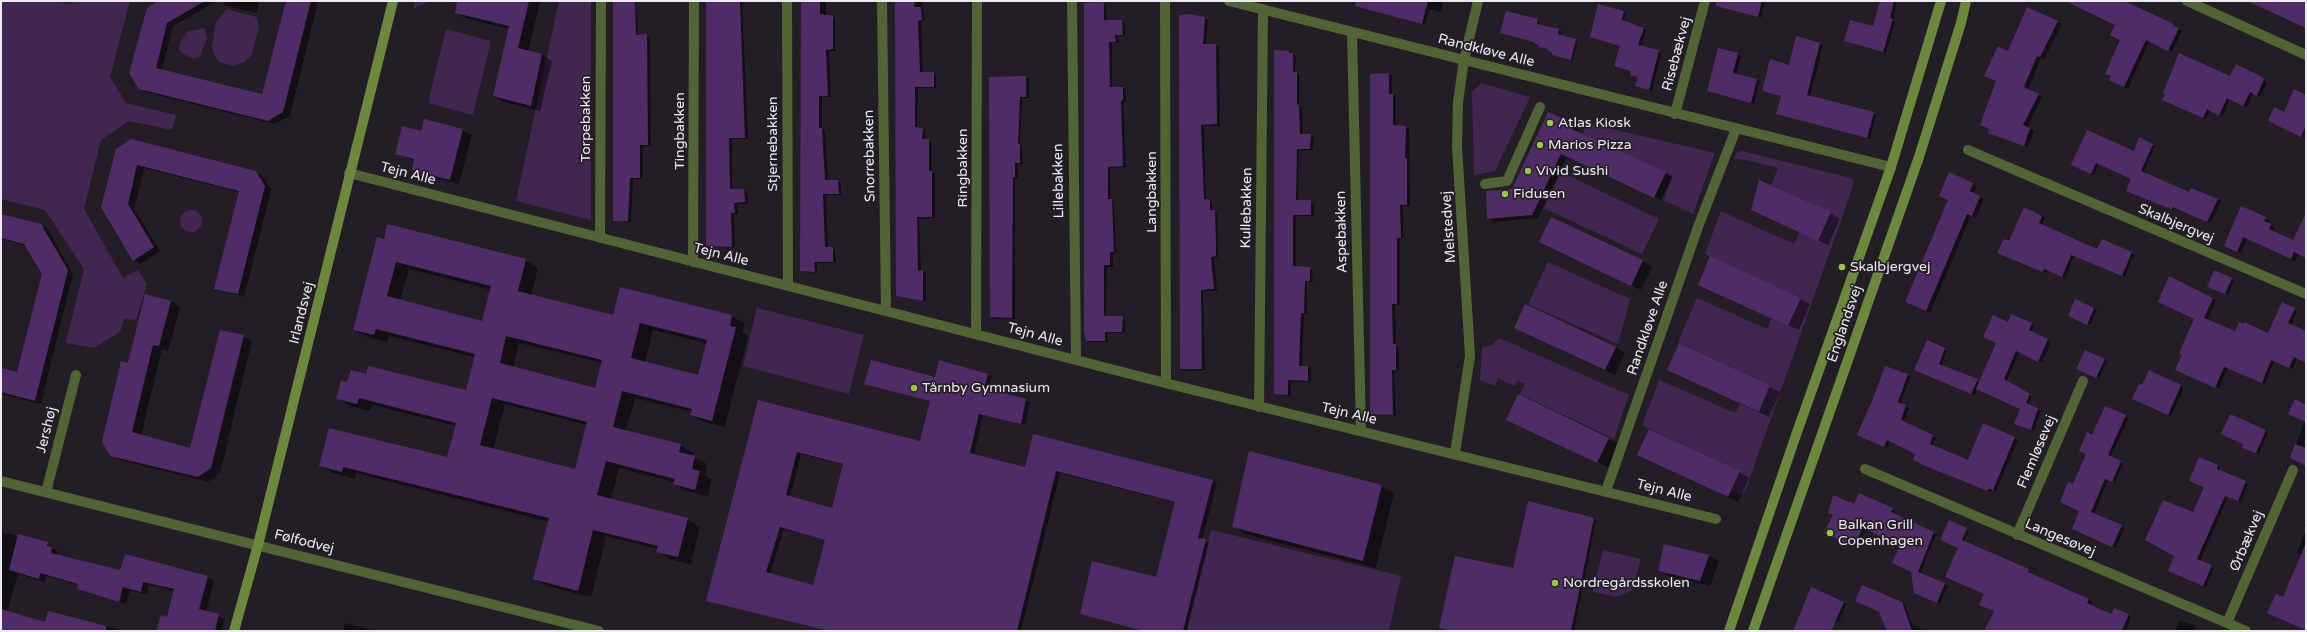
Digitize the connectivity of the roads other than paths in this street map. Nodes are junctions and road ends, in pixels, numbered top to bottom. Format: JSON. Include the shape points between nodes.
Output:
{"nodes":[{"id":1,"x":393,"y":1,"type":"edge"},
{"id":2,"x":601,"y":1,"type":"edge"},
{"id":3,"x":694,"y":1,"type":"edge"},
{"id":4,"x":787,"y":1,"type":"edge"},
{"id":5,"x":882,"y":1,"type":"edge"},
{"id":6,"x":977,"y":1,"type":"edge"},
{"id":7,"x":1072,"y":1,"type":"edge"},
{"id":8,"x":1165,"y":1,"type":"edge"},
{"id":9,"x":1233,"y":1,"type":"edge"},
{"id":10,"x":1478,"y":1,"type":"edge"},
{"id":11,"x":1705,"y":1,"type":"edge"},
{"id":12,"x":1941,"y":1,"type":"edge"},
{"id":13,"x":1966,"y":1,"type":"edge"},
{"id":14,"x":2193,"y":2,"type":"edge"},
{"id":15,"x":1263,"y":9,"type":"junction"},
{"id":16,"x":1352,"y":32,"type":"junction"},
{"id":17,"x":2306,"y":55,"type":"edge"},
{"id":18,"x":1464,"y":60,"type":"junction"},
{"id":19,"x":1540,"y":107,"type":"dead end"},
{"id":20,"x":1675,"y":114,"type":"junction"},
{"id":21,"x":1736,"y":129,"type":"junction"},
{"id":22,"x":1968,"y":150,"type":"dead end"},
{"id":23,"x":1891,"y":167,"type":"junction"},
{"id":24,"x":349,"y":173,"type":"junction"},
{"id":25,"x":1485,"y":184,"type":"dead end"},
{"id":26,"x":600,"y":238,"type":"junction"},
{"id":27,"x":693,"y":262,"type":"junction"},
{"id":28,"x":788,"y":286,"type":"junction"},
{"id":29,"x":2306,"y":294,"type":"edge"},
{"id":30,"x":886,"y":311,"type":"junction"},
{"id":31,"x":976,"y":334,"type":"junction"},
{"id":32,"x":1076,"y":360,"type":"junction"},
{"id":33,"x":76,"y":376,"type":"dead end"},
{"id":34,"x":2083,"y":381,"type":"dead end"},
{"id":35,"x":1166,"y":383,"type":"junction"},
{"id":36,"x":1260,"y":407,"type":"junction"},
{"id":37,"x":1360,"y":431,"type":"junction"},
{"id":38,"x":1455,"y":453,"type":"junction"},
{"id":39,"x":1865,"y":469,"type":"dead end"},
{"id":40,"x":2293,"y":470,"type":"dead end"},
{"id":41,"x":1,"y":481,"type":"edge"},
{"id":42,"x":1606,"y":491,"type":"junction"},
{"id":43,"x":46,"y":492,"type":"junction"},
{"id":44,"x":1716,"y":519,"type":"dead end"},
{"id":45,"x":2017,"y":535,"type":"junction"},
{"id":46,"x":258,"y":545,"type":"junction"},
{"id":47,"x":2227,"y":623,"type":"junction"},
{"id":48,"x":234,"y":631,"type":"edge"},
{"id":49,"x":599,"y":631,"type":"edge"},
{"id":50,"x":1730,"y":631,"type":"edge"},
{"id":51,"x":1753,"y":631,"type":"edge"},
{"id":52,"x":2246,"y":631,"type":"edge"}],
"edges":[{"from":1,"to":24,"type":"street","name":"Irlandsvej"},
{"from":2,"to":26,"type":"street","name":"Torpebakken"},
{"from":3,"to":27,"type":"street","name":"Tingbakken"},
{"from":4,"to":28,"type":"street","name":"Stjernebakken"},
{"from":5,"to":30,"type":"street","name":"Snorrebakken"},
{"from":6,"to":31,"type":"street","name":"Ringbakken"},
{"from":7,"to":32,"type":"street","name":"Lillebakken"},
{"from":8,"to":35,"type":"street","name":"Langbakken"},
{"from":9,"to":15,"type":"street","name":"Randkløve Alle"},
{"from":10,"to":18,"type":"street","name":"Melstedvej"},
{"from":11,"to":20,"type":"street","name":"Risebækvej"},
{"from":12,"to":23,"type":"street","name":"Englandsvej"},
{"from":13,"to":51,"type":"street","name":"Englandsvej","via":[[1919,157]]},
{"from":14,"to":17,"type":"street"},
{"from":15,"to":16,"type":"street","name":"Randkløve Alle"},
{"from":15,"to":36,"type":"street","name":"Kullebakken"},
{"from":16,"to":18,"type":"street","name":"Randkløve Alle"},
{"from":16,"to":37,"type":"street","name":"Aspebakken"},
{"from":18,"to":20,"type":"street","name":"Randkløve Alle"},
{"from":18,"to":38,"type":"street","name":"Melstedvej","via":[[1458,102],[1457,146],[1470,356]]},
{"from":19,"to":25,"type":"street","via":[[1507,181]]},
{"from":20,"to":21,"type":"street","name":"Randkløve Alle"},
{"from":21,"to":23,"type":"street","name":"Randkløve Alle"},
{"from":21,"to":42,"type":"street","name":"Randkløve Alle","via":[[1696,234]]},
{"from":22,"to":29,"type":"street","name":"Skalbjergvej"},
{"from":23,"to":50,"type":"street","name":"Englandsvej"},
{"from":24,"to":26,"type":"street","name":"Tejn Alle"},
{"from":24,"to":46,"type":"street","name":"Irlandsvej"},
{"from":26,"to":27,"type":"street","name":"Tejn Alle"},
{"from":27,"to":28,"type":"street","name":"Tejn Alle"},
{"from":28,"to":30,"type":"street","name":"Tejn Alle"},
{"from":30,"to":31,"type":"street","name":"Tejn Alle"},
{"from":31,"to":32,"type":"street","name":"Tejn Alle"},
{"from":32,"to":35,"type":"street","name":"Tejn Alle"},
{"from":33,"to":43,"type":"street","name":"Jershøj"},
{"from":34,"to":45,"type":"street","name":"Flemløsevej"},
{"from":35,"to":36,"type":"street","name":"Tejn Alle"},
{"from":36,"to":37,"type":"street","name":"Tejn Alle"},
{"from":37,"to":38,"type":"street","name":"Tejn Alle"},
{"from":38,"to":42,"type":"street","name":"Tejn Alle"},
{"from":39,"to":45,"type":"street","name":"Langesøvej"},
{"from":40,"to":47,"type":"street","name":"Ørbækvej"},
{"from":41,"to":43,"type":"street","name":"Følfodvej"},
{"from":42,"to":44,"type":"street","name":"Tejn Alle"},
{"from":43,"to":46,"type":"street","name":"Følfodvej"},
{"from":45,"to":47,"type":"street","name":"Langesøvej"},
{"from":46,"to":48,"type":"street","name":"Irlandsvej"},
{"from":46,"to":49,"type":"street","name":"Følfodvej"},
{"from":47,"to":52,"type":"street","name":"Langesøvej"}]}
